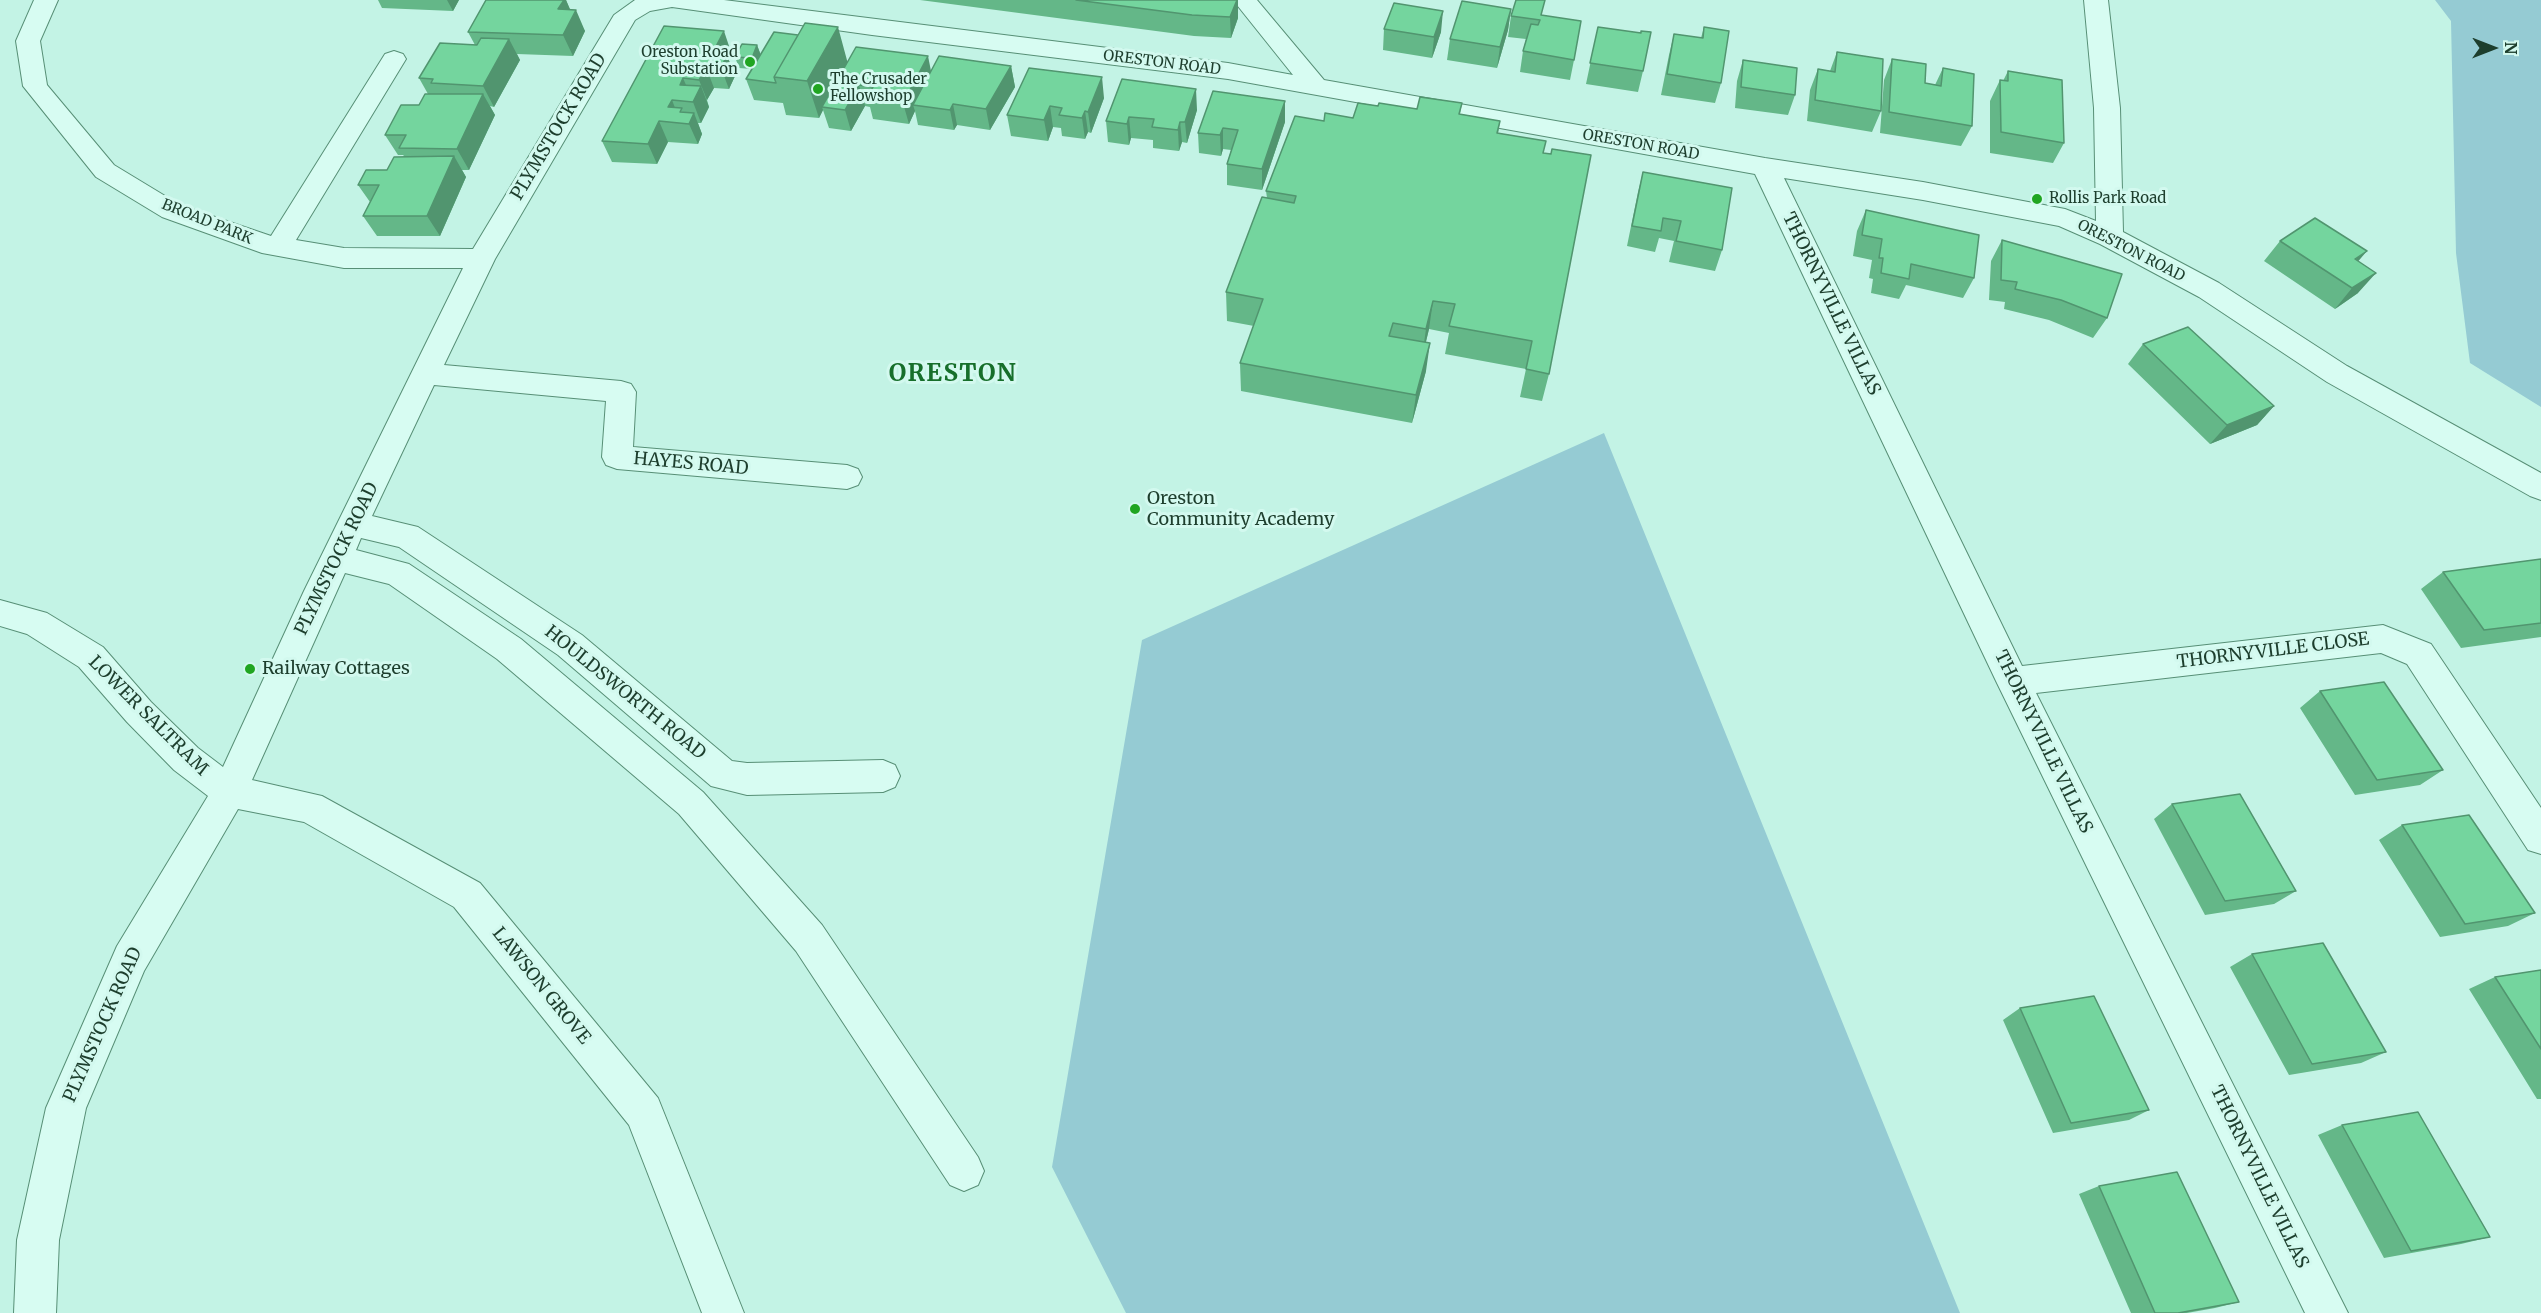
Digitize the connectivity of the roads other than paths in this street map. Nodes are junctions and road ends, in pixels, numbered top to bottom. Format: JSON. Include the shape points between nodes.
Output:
{"nodes":[{"id":1,"x":46,"y":0,"type":"edge"},
{"id":2,"x":673,"y":0,"type":"edge"},
{"id":3,"x":1245,"y":0,"type":"edge"},
{"id":4,"x":2096,"y":0,"type":"edge"},
{"id":5,"x":643,"y":3,"type":"edge"},
{"id":6,"x":394,"y":59,"type":"dead end"},
{"id":7,"x":1316,"y":87,"type":"junction"},
{"id":8,"x":1765,"y":167,"type":"junction"},
{"id":9,"x":2110,"y":237,"type":"junction"},
{"id":10,"x":278,"y":247,"type":"junction"},
{"id":11,"x":481,"y":259,"type":"junction"},
{"id":12,"x":426,"y":374,"type":"junction"},
{"id":13,"x":847,"y":477,"type":"dead end"},
{"id":14,"x":2541,"y":488,"type":"edge"},
{"id":15,"x":353,"y":524,"type":"junction"},
{"id":16,"x":337,"y":558,"type":"junction"},
{"id":17,"x":0,"y":613,"type":"edge"},
{"id":18,"x":2013,"y":681,"type":"junction"},
{"id":19,"x":883,"y":776,"type":"dead end"},
{"id":20,"x":229,"y":792,"type":"junction"},
{"id":21,"x":2541,"y":838,"type":"edge"},
{"id":22,"x":964,"y":1171,"type":"dead end"},
{"id":23,"x":34,"y":1313,"type":"edge"},
{"id":24,"x":723,"y":1313,"type":"edge"},
{"id":25,"x":2327,"y":1313,"type":"edge"}],
"edges":[{"from":1,"to":10,"type":"street","name":"BROAD PARK","via":[[28,41],[35,86],[105,171],[171,211]]},
{"from":2,"to":5,"type":"street","name":"ORESTON ROAD"},
{"from":2,"to":7,"type":"street","name":"ORESTON ROAD","via":[[1228,71]]},
{"from":3,"to":7,"type":"street"},
{"from":4,"to":9,"type":"street","via":[[2107,108]]},
{"from":5,"to":11,"type":"street","name":"PLYMSTOCK ROAD","via":[[626,15]]},
{"from":6,"to":10,"type":"street"},
{"from":7,"to":8,"type":"street","name":"ORESTON ROAD"},
{"from":8,"to":9,"type":"street","name":"ORESTON ROAD","via":[[2053,216]]},
{"from":8,"to":18,"type":"street","name":"THORNYVILLE VILLAS"},
{"from":9,"to":14,"type":"street","name":"ORESTON ROAD","via":[[2209,290],[2337,374]]},
{"from":10,"to":11,"type":"street","name":"BROAD PARK","via":[[344,258]]},
{"from":11,"to":12,"type":"street","name":"PLYMSTOCK ROAD"},
{"from":12,"to":13,"type":"street","name":"HAYES ROAD","via":[[621,392],[617,458]]},
{"from":12,"to":15,"type":"street","name":"PLYMSTOCK ROAD"},
{"from":15,"to":16,"type":"street","name":"PLYMSTOCK ROAD"},
{"from":15,"to":19,"type":"street","name":"HOULDSWORTH ROAD","via":[[407,536],[478,581],[570,645],[723,775],[747,779]]},
{"from":16,"to":20,"type":"street","name":"PLYMSTOCK ROAD"},
{"from":16,"to":22,"type":"street","via":[[398,573],[509,648],[691,802],[808,938]]},
{"from":17,"to":20,"type":"street","name":"LOWER SALTRAM","via":[[36,624],[91,657],[186,759]]},
{"from":18,"to":21,"type":"street","name":"THORNYVILLE CLOSE","via":[[2383,639],[2419,654]]},
{"from":18,"to":25,"type":"street","name":"THORNYVILLE VILLAS"},
{"from":20,"to":23,"type":"street","name":"PLYMSTOCK ROAD","via":[[130,959],[66,1108],[38,1240]]},
{"from":20,"to":24,"type":"street","name":"LAWSON GROVE","via":[[310,807],[467,895],[644,1112]]}]}
